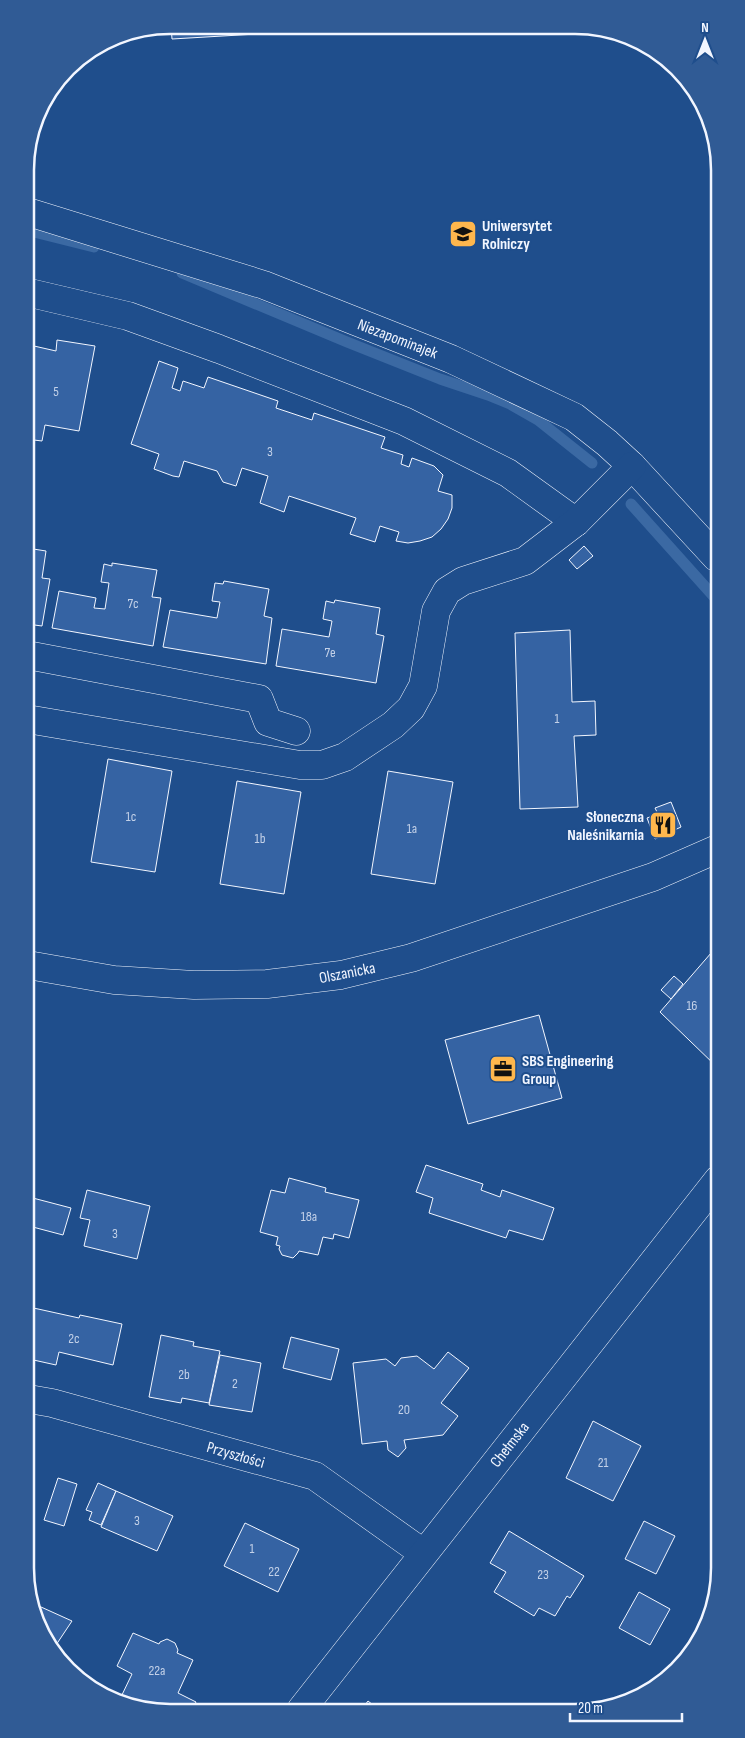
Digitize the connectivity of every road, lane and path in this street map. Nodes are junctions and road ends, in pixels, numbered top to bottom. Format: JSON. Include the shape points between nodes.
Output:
{"nodes":[{"id":1,"x":34,"y":213,"type":"edge"},
{"id":2,"x":34,"y":294,"type":"edge"},
{"id":3,"x":632,"y":466,"type":"junction"},
{"id":4,"x":576,"y":522,"type":"junction"},
{"id":5,"x":711,"y":553,"type":"edge"},
{"id":6,"x":34,"y":657,"type":"edge"},
{"id":7,"x":34,"y":721,"type":"edge"},
{"id":8,"x":296,"y":731,"type":"dead end"},
{"id":9,"x":711,"y":852,"type":"edge"},
{"id":10,"x":711,"y":871,"type":"edge"},
{"id":11,"x":653,"y":877,"type":"junction"},
{"id":12,"x":34,"y":966,"type":"edge"},
{"id":13,"x":711,"y":1189,"type":"edge"},
{"id":14,"x":34,"y":1400,"type":"edge"},
{"id":15,"x":423,"y":1553,"type":"junction"},
{"id":16,"x":306,"y":1704,"type":"edge"}],
"edges":[{"from":1,"to":3,"type":"street","name":"Niezapominajek","via":[[264,285],[451,359],[574,417]]},
{"from":2,"to":4,"type":"street","via":[[128,316],[404,421],[508,473]]},
{"from":3,"to":4,"type":"street"},
{"from":3,"to":5,"type":"street","name":"Niezapominajek"},
{"from":4,"to":7,"type":"street","via":[[525,561],[463,581],[447,591],[436,611],[423,686],[411,708],[393,725],[345,758],[322,765],[300,765]]},
{"from":6,"to":8,"type":"street","via":[[259,699],[268,722]]},
{"from":9,"to":11,"type":"street","name":"Olszanicka"},
{"from":10,"to":11,"type":"street","name":"Olszanicka"},
{"from":11,"to":12,"type":"street","name":"Olszanicka","via":[[411,958],[341,975],[267,984],[194,986],[114,980]]},
{"from":13,"to":15,"type":"street","name":"Chełmska"},
{"from":14,"to":15,"type":"street","name":"Przyszłości","via":[[315,1476]]},
{"from":15,"to":16,"type":"street","name":"Chełmska"}]}
